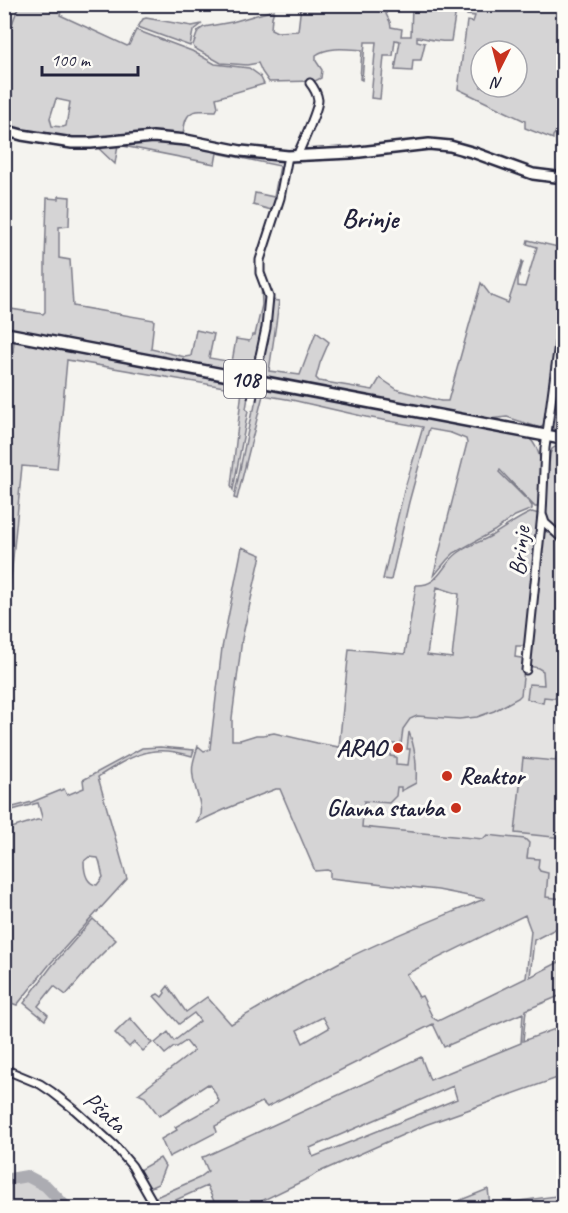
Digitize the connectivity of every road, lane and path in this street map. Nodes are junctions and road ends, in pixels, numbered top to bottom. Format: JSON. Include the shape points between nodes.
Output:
{"nodes":[{"id":1,"x":310,"y":83,"type":"dead end"},
{"id":2,"x":4,"y":130,"type":"edge"},
{"id":3,"x":292,"y":156,"type":"junction"},
{"id":4,"x":564,"y":178,"type":"edge"},
{"id":5,"x":564,"y":306,"type":"edge"},
{"id":6,"x":4,"y":333,"type":"edge"},
{"id":7,"x":252,"y":400,"type":"dead end"},
{"id":8,"x":547,"y":436,"type":"junction"},
{"id":9,"x":564,"y":439,"type":"edge"},
{"id":10,"x":542,"y":514,"type":"junction"},
{"id":11,"x":564,"y":540,"type":"edge"},
{"id":12,"x":526,"y":670,"type":"dead end"},
{"id":13,"x":4,"y":1069,"type":"edge"},
{"id":14,"x":156,"y":1209,"type":"edge"}],
"edges":[{"from":1,"to":3,"type":"street","via":[[318,99],[317,109]]},
{"from":2,"to":3,"type":"street","via":[[72,143],[153,137]]},
{"from":3,"to":4,"type":"street","via":[[429,144],[475,153],[533,174]]},
{"from":3,"to":7,"type":"street","bridge":true,"via":[[260,260],[260,273],[269,297]]},
{"from":5,"to":8,"type":"street","name":"Brinje"},
{"from":6,"to":8,"type":"main road","number":"108"},
{"from":8,"to":9,"type":"main road","number":"108"},
{"from":8,"to":10,"type":"street","name":"Brinje"},
{"from":10,"to":11,"type":"street","via":[[545,523]]},
{"from":10,"to":12,"type":"street","name":"Brinje"},
{"from":13,"to":14,"type":"street","name":"Pšata","via":[[52,1092],[115,1146],[132,1166]]}]}
